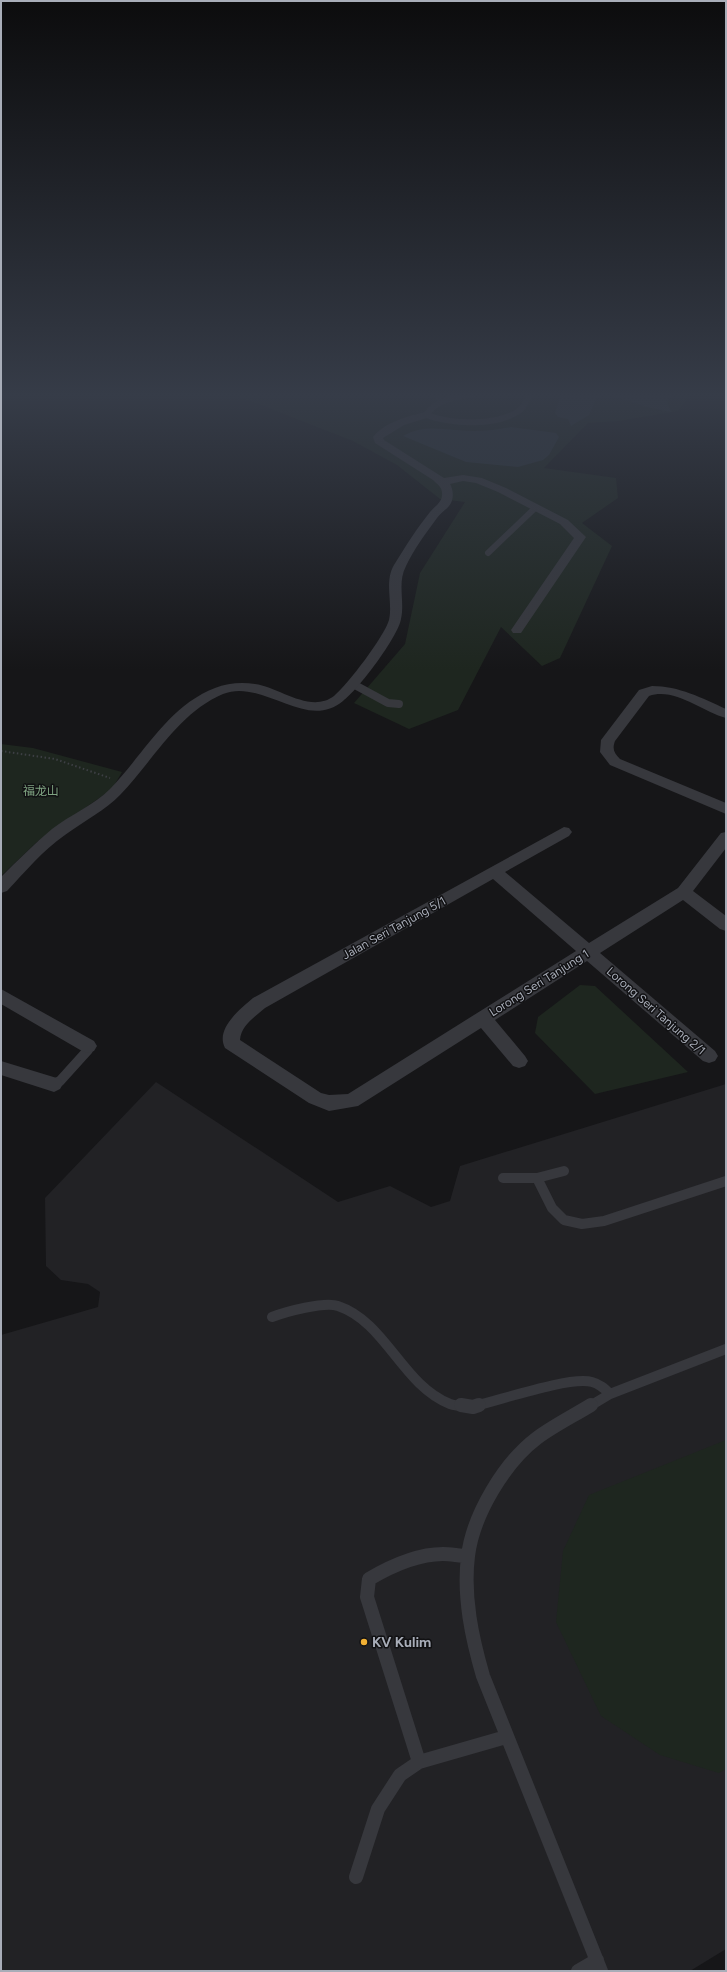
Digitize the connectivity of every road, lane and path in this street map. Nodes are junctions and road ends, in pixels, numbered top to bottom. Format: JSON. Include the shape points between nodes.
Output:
{"nodes":[{"id":1,"x":446,"y":486,"type":"edge"},
{"id":2,"x":492,"y":486,"type":"edge"},
{"id":3,"x":535,"y":508,"type":"junction"},
{"id":4,"x":488,"y":553,"type":"dead end"},
{"id":5,"x":517,"y":630,"type":"dead end"},
{"id":6,"x":352,"y":684,"type":"junction"},
{"id":7,"x":399,"y":704,"type":"dead end"},
{"id":8,"x":726,"y":714,"type":"edge"},
{"id":9,"x":2,"y":752,"type":"edge"},
{"id":10,"x":123,"y":784,"type":"junction"},
{"id":11,"x":726,"y":809,"type":"edge"},
{"id":12,"x":564,"y":832,"type":"dead end"},
{"id":13,"x":726,"y":837,"type":"edge"},
{"id":14,"x":494,"y":871,"type":"junction"},
{"id":15,"x":1,"y":887,"type":"edge"},
{"id":16,"x":684,"y":892,"type":"junction"},
{"id":17,"x":726,"y":925,"type":"edge"},
{"id":18,"x":589,"y":952,"type":"junction"},
{"id":19,"x":1,"y":996,"type":"edge"},
{"id":20,"x":483,"y":1018,"type":"junction"},
{"id":21,"x":88,"y":1046,"type":"joint"},
{"id":22,"x":709,"y":1056,"type":"dead end"},
{"id":23,"x":519,"y":1061,"type":"dead end"},
{"id":24,"x":1,"y":1068,"type":"edge"},
{"id":25,"x":54,"y":1084,"type":"joint"},
{"id":26,"x":334,"y":1103,"type":"joint"},
{"id":27,"x":564,"y":1172,"type":"dead end"},
{"id":28,"x":503,"y":1178,"type":"dead end"},
{"id":29,"x":537,"y":1178,"type":"junction"},
{"id":30,"x":726,"y":1181,"type":"edge"},
{"id":31,"x":272,"y":1317,"type":"dead end"},
{"id":32,"x":726,"y":1349,"type":"edge"},
{"id":33,"x":610,"y":1394,"type":"junction"},
{"id":34,"x":468,"y":1556,"type":"junction"},
{"id":35,"x":506,"y":1737,"type":"junction"},
{"id":36,"x":419,"y":1762,"type":"junction"},
{"id":37,"x":356,"y":1878,"type":"dead end"},
{"id":38,"x":599,"y":1965,"type":"edge"},
{"id":39,"x":578,"y":1971,"type":"edge"}],
"edges":[{"from":1,"to":6,"type":"street","via":[[446,502],[434,514],[395,577],[396,613],[390,634]]},
{"from":2,"to":3,"type":"street"},
{"from":3,"to":4,"type":"lane"},
{"from":3,"to":5,"type":"street","via":[[564,522],[580,538]]},
{"from":6,"to":7,"type":"lane","via":[[388,703]]},
{"from":6,"to":10,"type":"street","via":[[338,699],[326,705],[311,707],[255,688],[236,687],[221,690],[204,698],[162,735]]},
{"from":8,"to":11,"type":"street","via":[[670,691],[650,689],[644,693],[606,746],[608,756],[615,762]]},
{"from":9,"to":10,"type":"path","via":[[55,759],[102,774]]},
{"from":10,"to":15,"type":"street","via":[[58,832]]},
{"from":12,"to":14,"type":"street","name":"Jalan Seri Tanjung 5/1"},
{"from":13,"to":16,"type":"street","name":"Lorong Seri Tanjung 1"},
{"from":14,"to":18,"type":"street","name":"Lorong Seri Tanjung 2/1"},
{"from":14,"to":26,"type":"street","name":"Jalan Seri Tanjung 5/1","via":[[259,1003],[231,1032],[231,1043],[315,1098]]},
{"from":16,"to":17,"type":"street"},
{"from":16,"to":18,"type":"street","name":"Lorong Seri Tanjung 1"},
{"from":18,"to":20,"type":"street","name":"Lorong Seri Tanjung 1"},
{"from":18,"to":22,"type":"street","name":"Lorong Seri Tanjung 2/1"},
{"from":19,"to":21,"type":"street"},
{"from":20,"to":23,"type":"street"},
{"from":20,"to":26,"type":"street","name":"Lorong Seri Tanjung 1","via":[[351,1101]]},
{"from":21,"to":25,"type":"lane","via":[[88,1050],[60,1082]]},
{"from":24,"to":25,"type":"street"},
{"from":27,"to":29,"type":"lane"},
{"from":28,"to":29,"type":"lane"},
{"from":29,"to":30,"type":"lane","via":[[552,1208],[564,1220],[582,1224],[604,1221]]},
{"from":31,"to":33,"type":"lane","via":[[295,1309],[337,1305],[362,1319],[412,1376],[432,1394],[451,1404],[473,1407],[572,1381],[600,1384]]},
{"from":32,"to":33,"type":"lane"},
{"from":33,"to":34,"type":"lane","via":[[538,1438],[513,1460],[479,1517]]},
{"from":34,"to":35,"type":"lane","via":[[468,1599],[472,1638]]},
{"from":34,"to":36,"type":"lane","via":[[440,1554],[418,1558],[369,1579],[367,1597]]},
{"from":35,"to":36,"type":"lane"},
{"from":35,"to":38,"type":"lane"},
{"from":36,"to":37,"type":"lane","via":[[400,1775],[378,1809]]},
{"from":38,"to":39,"type":"lane"}]}
